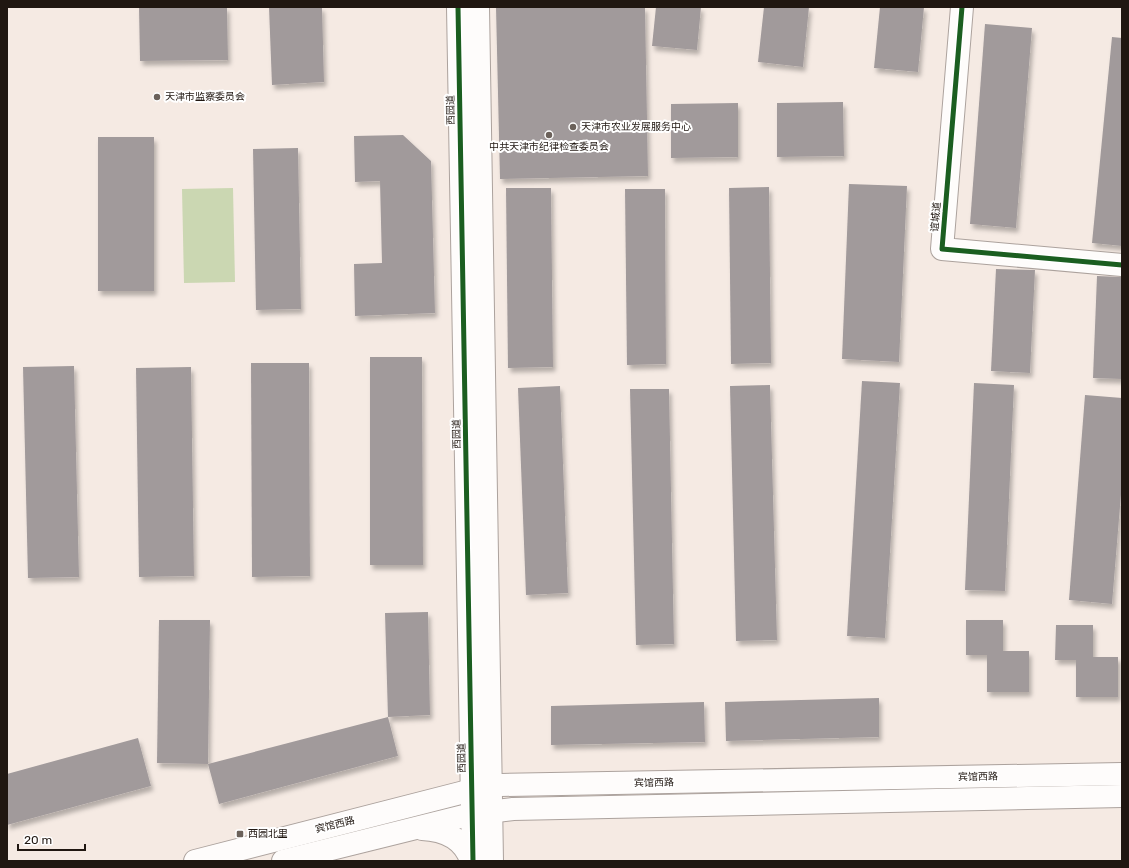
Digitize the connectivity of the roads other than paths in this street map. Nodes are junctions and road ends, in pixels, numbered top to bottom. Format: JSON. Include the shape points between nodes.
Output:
{"nodes":[{"id":1,"x":458,"y":7,"type":"edge"},
{"id":2,"x":478,"y":7,"type":"edge"},
{"id":3,"x":962,"y":7,"type":"edge"},
{"id":4,"x":1122,"y":265,"type":"edge"},
{"id":5,"x":1122,"y":774,"type":"edge"},
{"id":6,"x":481,"y":788,"type":"junction"},
{"id":7,"x":1122,"y":796,"type":"edge"},
{"id":8,"x":408,"y":806,"type":"junction"},
{"id":9,"x":475,"y":816,"type":"junction"},
{"id":10,"x":415,"y":828,"type":"junction"},
{"id":11,"x":195,"y":861,"type":"edge"},
{"id":12,"x":284,"y":861,"type":"edge"},
{"id":13,"x":472,"y":861,"type":"edge"},
{"id":14,"x":491,"y":861,"type":"edge"}],
"edges":[{"from":1,"to":6,"type":"street","name":"西园道"},
{"from":2,"to":6,"type":"street","name":"西园道"},
{"from":3,"to":4,"type":"street","name":"谊城道","via":[[942,249]]},
{"from":5,"to":6,"type":"street","name":"宾馆西路"},
{"from":6,"to":8,"type":"street","name":"宾馆西路"},
{"from":6,"to":9,"type":"street","name":"西园道"},
{"from":7,"to":9,"type":"street","via":[[513,809]]},
{"from":8,"to":9,"type":"street"},
{"from":8,"to":11,"type":"street","name":"宾馆西路"},
{"from":9,"to":10,"type":"street"},
{"from":9,"to":13,"type":"street","name":"西园道"},
{"from":9,"to":14,"type":"street","name":"西园道"},
{"from":10,"to":12,"type":"street"},
{"from":10,"to":13,"type":"street","via":[[451,835],[464,846]]}]}
